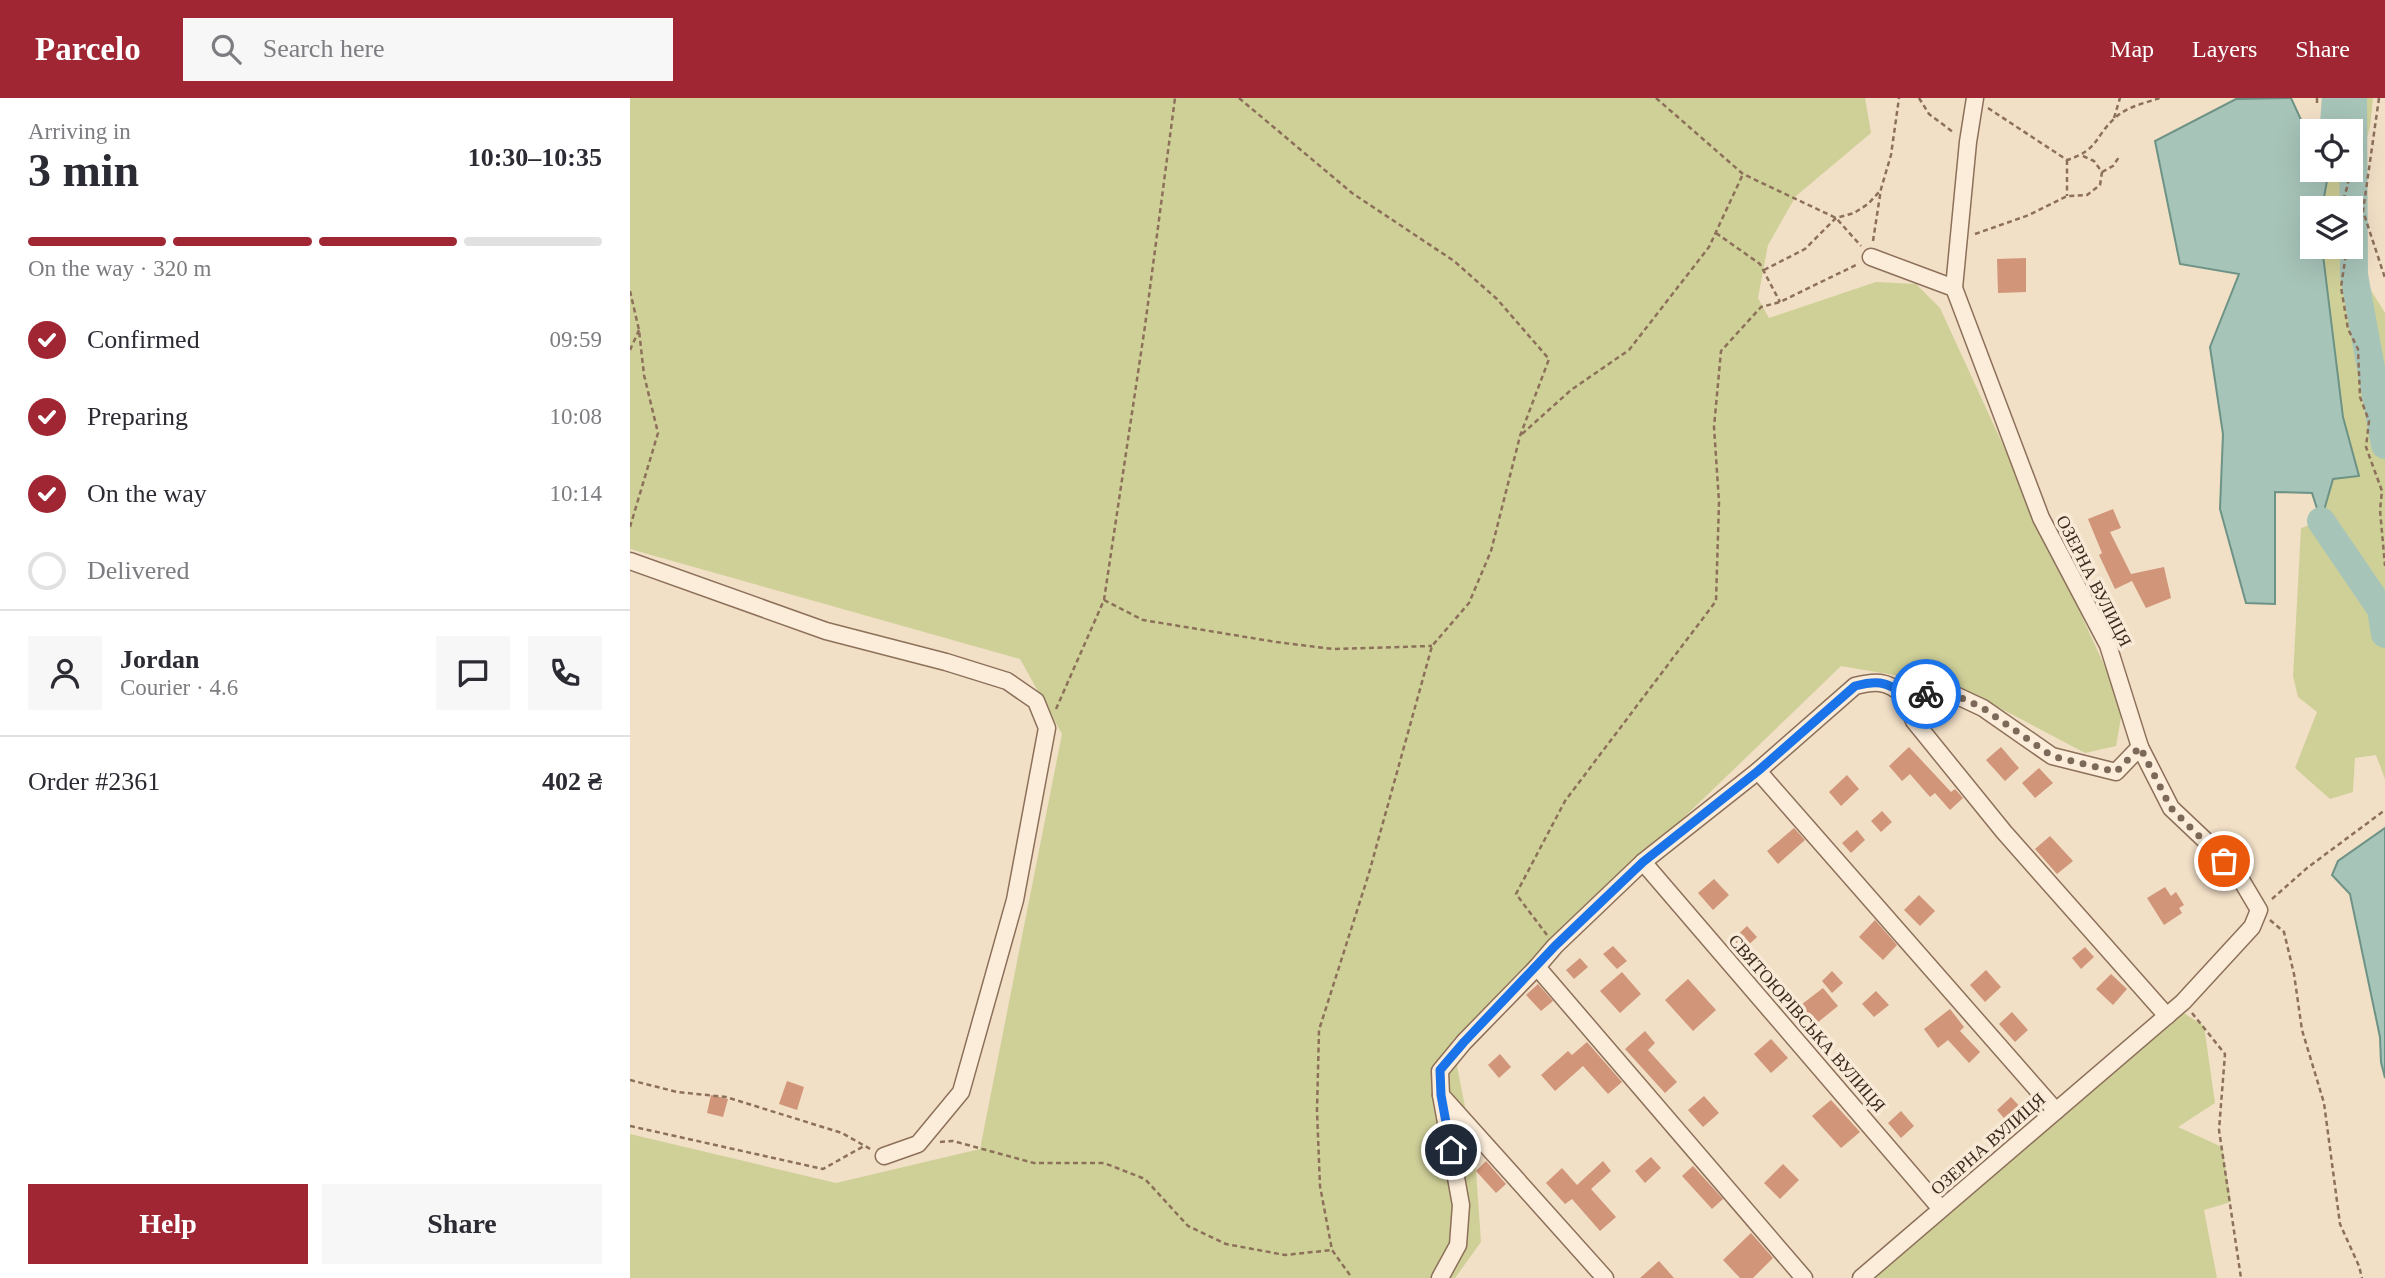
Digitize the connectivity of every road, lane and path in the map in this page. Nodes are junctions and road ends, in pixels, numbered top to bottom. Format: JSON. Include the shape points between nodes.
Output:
{"nodes":[{"id":1,"x":1175,"y":98,"type":"edge"},
{"id":2,"x":1238,"y":98,"type":"edge"},
{"id":3,"x":1656,"y":98,"type":"edge"},
{"id":4,"x":1899,"y":98,"type":"edge"},
{"id":5,"x":1919,"y":98,"type":"edge"},
{"id":6,"x":2120,"y":98,"type":"edge"},
{"id":7,"x":2160,"y":98,"type":"edge"},
{"id":8,"x":2317,"y":98,"type":"edge"},
{"id":9,"x":2379,"y":98,"type":"edge"},
{"id":10,"x":1975,"y":99,"type":"edge"},
{"id":11,"x":2317,"y":104,"type":"dead end"},
{"id":12,"x":2114,"y":118,"type":"junction"},
{"id":13,"x":1968,"y":142,"type":"junction"},
{"id":14,"x":2082,"y":156,"type":"junction"},
{"id":15,"x":2119,"y":157,"type":"dead end"},
{"id":16,"x":2067,"y":160,"type":"junction"},
{"id":17,"x":2102,"y":172,"type":"junction"},
{"id":18,"x":1744,"y":174,"type":"junction"},
{"id":19,"x":1881,"y":189,"type":"junction"},
{"id":20,"x":2067,"y":196,"type":"junction"},
{"id":21,"x":1836,"y":218,"type":"junction"},
{"id":22,"x":1716,"y":233,"type":"junction"},
{"id":23,"x":1959,"y":240,"type":"junction"},
{"id":24,"x":1871,"y":257,"type":"junction"},
{"id":25,"x":2345,"y":259,"type":"edge"},
{"id":26,"x":1764,"y":270,"type":"junction"},
{"id":27,"x":2385,"y":278,"type":"edge"},
{"id":28,"x":1954,"y":288,"type":"junction"},
{"id":29,"x":630,"y":292,"type":"edge"},
{"id":30,"x":1780,"y":302,"type":"junction"},
{"id":31,"x":639,"y":330,"type":"junction"},
{"id":32,"x":630,"y":350,"type":"edge"},
{"id":33,"x":1520,"y":436,"type":"junction"},
{"id":34,"x":630,"y":527,"type":"edge"},
{"id":35,"x":630,"y":561,"type":"edge"},
{"id":36,"x":2385,"y":566,"type":"edge"},
{"id":37,"x":1104,"y":600,"type":"junction"},
{"id":38,"x":1432,"y":646,"type":"junction"},
{"id":39,"x":1903,"y":695,"type":"junction"},
{"id":40,"x":1047,"y":728,"type":"junction"},
{"id":41,"x":2140,"y":747,"type":"junction"},
{"id":42,"x":1758,"y":771,"type":"junction"},
{"id":43,"x":2385,"y":810,"type":"edge"},
{"id":44,"x":1643,"y":862,"type":"junction"},
{"id":45,"x":2259,"y":910,"type":"junction"},
{"id":46,"x":1555,"y":946,"type":"junction"},
{"id":47,"x":1537,"y":967,"type":"junction"},
{"id":48,"x":2183,"y":1002,"type":"junction"},
{"id":49,"x":2167,"y":1016,"type":"junction"},
{"id":50,"x":630,"y":1080,"type":"edge"},
{"id":51,"x":1441,"y":1095,"type":"junction"},
{"id":52,"x":2056,"y":1111,"type":"junction"},
{"id":53,"x":630,"y":1126,"type":"edge"},
{"id":54,"x":918,"y":1144,"type":"junction"},
{"id":55,"x":864,"y":1146,"type":"junction"},
{"id":56,"x":884,"y":1156,"type":"joint"},
{"id":57,"x":1941,"y":1209,"type":"junction"},
{"id":58,"x":1332,"y":1250,"type":"junction"},
{"id":59,"x":1352,"y":1278,"type":"edge"},
{"id":60,"x":1440,"y":1278,"type":"edge"},
{"id":61,"x":1605,"y":1278,"type":"edge"},
{"id":62,"x":1804,"y":1278,"type":"edge"},
{"id":63,"x":1861,"y":1278,"type":"edge"},
{"id":64,"x":2241,"y":1278,"type":"edge"},
{"id":65,"x":2362,"y":1278,"type":"edge"}],
"edges":[{"from":1,"to":37,"type":"path"},
{"from":2,"to":33,"type":"path","via":[[1352,193],[1454,261],[1497,299],[1549,359]]},
{"from":3,"to":18,"type":"path"},
{"from":4,"to":19,"type":"path"},
{"from":5,"to":13,"type":"path","via":[[1929,114]]},
{"from":6,"to":12,"type":"path"},
{"from":7,"to":12,"type":"path"},
{"from":8,"to":11,"type":"path"},
{"from":9,"to":27,"type":"path","via":[[2363,211]]},
{"from":10,"to":13,"type":"street"},
{"from":10,"to":16,"type":"path"},
{"from":12,"to":14,"type":"path"},
{"from":13,"to":23,"type":"street"},
{"from":14,"to":16,"type":"path"},
{"from":14,"to":17,"type":"path","via":[[2094,161]]},
{"from":15,"to":17,"type":"path"},
{"from":16,"to":20,"type":"path"},
{"from":17,"to":20,"type":"path","via":[[2100,185],[2087,195]]},
{"from":18,"to":21,"type":"path"},
{"from":18,"to":22,"type":"path"},
{"from":19,"to":21,"type":"path","via":[[1868,204]]},
{"from":19,"to":24,"type":"path"},
{"from":20,"to":23,"type":"path"},
{"from":21,"to":24,"type":"path"},
{"from":21,"to":26,"type":"path","via":[[1805,249]]},
{"from":22,"to":26,"type":"path"},
{"from":22,"to":33,"type":"path","via":[[1629,350],[1571,390]]},
{"from":23,"to":28,"type":"street"},
{"from":24,"to":28,"type":"street"},
{"from":24,"to":30,"type":"path"},
{"from":25,"to":36,"type":"path","via":[[2341,287],[2348,329],[2358,349],[2360,397],[2369,421],[2366,447],[2382,491]]},
{"from":26,"to":30,"type":"path"},
{"from":28,"to":41,"type":"street","name":"ОЗЕРНА ВУЛИЦЯ","via":[[2041,518],[2108,645]]},
{"from":29,"to":31,"type":"path"},
{"from":30,"to":46,"type":"path","via":[[1760,307],[1721,351],[1714,427],[1719,502],[1716,601],[1565,801],[1516,894]]},
{"from":31,"to":32,"type":"path"},
{"from":31,"to":34,"type":"path","via":[[644,375],[659,433]]},
{"from":33,"to":38,"type":"path","via":[[1491,551],[1469,603]]},
{"from":35,"to":40,"type":"street","via":[[826,631],[1007,681],[1036,701]]},
{"from":37,"to":38,"type":"path","via":[[1143,620],[1276,642],[1333,649]]},
{"from":37,"to":40,"type":"path"},
{"from":38,"to":58,"type":"path","via":[[1369,873],[1319,1030],[1320,1186]]},
{"from":39,"to":41,"type":"street","via":[[1951,693],[1983,708],[2052,756],[2091,767],[2116,772]]},
{"from":39,"to":42,"type":"street","via":[[1894,686],[1874,681],[1855,686]]},
{"from":39,"to":49,"type":"street","via":[[1914,722],[2004,832]]},
{"from":40,"to":54,"type":"street","via":[[1014,900],[961,1092]]},
{"from":41,"to":45,"type":"street","name":"ОЗЕРНА ВУЛИЦЯ","via":[[2171,808],[2240,878]]},
{"from":42,"to":44,"type":"street"},
{"from":42,"to":52,"type":"street"},
{"from":43,"to":45,"type":"path"},
{"from":44,"to":46,"type":"street"},
{"from":44,"to":57,"type":"street","name":"СВЯТОЮРІВСЬКА ВУЛИЦЯ"},
{"from":45,"to":48,"type":"street","name":"ОЗЕРНА ВУЛИЦЯ","via":[[2252,927]]},
{"from":45,"to":65,"type":"path","via":[[2284,932],[2302,1030],[2324,1103],[2340,1224]]},
{"from":46,"to":47,"type":"street"},
{"from":47,"to":51,"type":"street","via":[[1440,1070]]},
{"from":47,"to":62,"type":"street"},
{"from":48,"to":49,"type":"street","name":"ОЗЕРНА ВУЛИЦЯ"},
{"from":48,"to":64,"type":"path","via":[[2224,1054],[2219,1130]]},
{"from":49,"to":52,"type":"street","name":"ОЗЕРНА ВУЛИЦЯ"},
{"from":50,"to":55,"type":"path","via":[[677,1092],[726,1097],[842,1133]]},
{"from":51,"to":60,"type":"street","via":[[1461,1205],[1458,1245]]},
{"from":51,"to":61,"type":"street"},
{"from":52,"to":57,"type":"street","name":"ОЗЕРНА ВУЛИЦЯ"},
{"from":53,"to":55,"type":"path","via":[[823,1169]]},
{"from":54,"to":56,"type":"street"},
{"from":54,"to":58,"type":"path","via":[[953,1141],[1034,1163],[1104,1163],[1145,1179],[1188,1226],[1226,1244],[1285,1255]]},
{"from":55,"to":56,"type":"path"},
{"from":57,"to":63,"type":"street","name":"ОЗЕРНА ВУЛИЦЯ"},
{"from":58,"to":59,"type":"path"}]}
